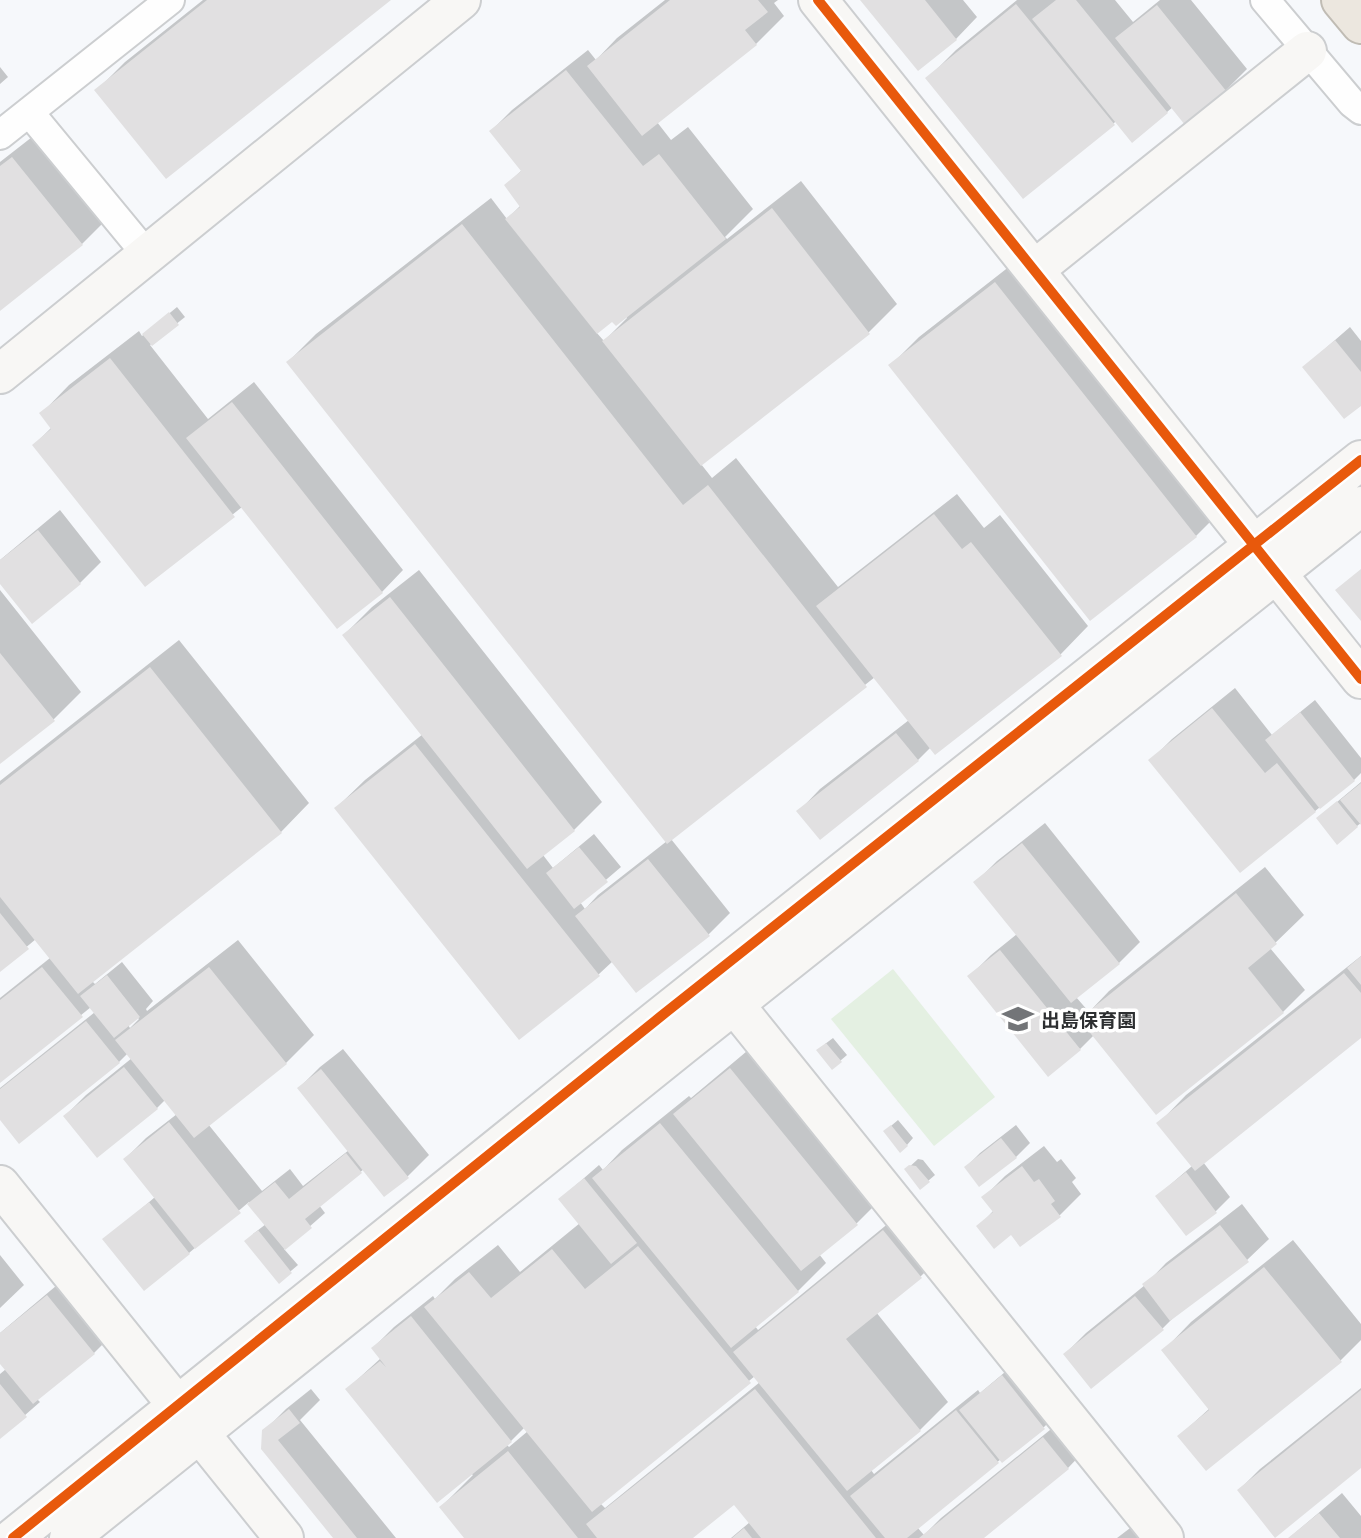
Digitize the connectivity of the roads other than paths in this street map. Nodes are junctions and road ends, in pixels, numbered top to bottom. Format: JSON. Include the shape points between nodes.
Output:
{"nodes":[{"id":1,"x":170,"y":0,"type":"edge"},
{"id":2,"x":461,"y":0,"type":"edge"},
{"id":3,"x":818,"y":0,"type":"edge"},
{"id":4,"x":1265,"y":0,"type":"edge"},
{"id":5,"x":1341,"y":0,"type":"edge"},
{"id":6,"x":1361,"y":24,"type":"edge"},
{"id":7,"x":1307,"y":51,"type":"junction"},
{"id":8,"x":1361,"y":110,"type":"edge"},
{"id":9,"x":29,"y":112,"type":"junction"},
{"id":10,"x":0,"y":135,"type":"edge"},
{"id":11,"x":147,"y":255,"type":"junction"},
{"id":12,"x":1034,"y":270,"type":"junction"},
{"id":13,"x":0,"y":374,"type":"edge"},
{"id":14,"x":1361,"y":460,"type":"edge"},
{"id":15,"x":1361,"y":506,"type":"edge"},
{"id":16,"x":1265,"y":559,"type":"junction"},
{"id":17,"x":1361,"y":679,"type":"edge"},
{"id":18,"x":723,"y":990,"type":"junction"},
{"id":19,"x":0,"y":1185,"type":"edge"},
{"id":20,"x":188,"y":1419,"type":"junction"},
{"id":21,"x":13,"y":1538,"type":"edge"},
{"id":22,"x":69,"y":1538,"type":"edge"},
{"id":23,"x":284,"y":1538,"type":"edge"},
{"id":24,"x":1164,"y":1538,"type":"edge"}],
"edges":[{"from":1,"to":9,"type":"street"},
{"from":2,"to":11,"type":"street"},
{"from":3,"to":12,"type":"street"},
{"from":4,"to":7,"type":"street"},
{"from":5,"to":6,"type":"highway"},
{"from":7,"to":8,"type":"street"},
{"from":7,"to":12,"type":"street"},
{"from":9,"to":10,"type":"street"},
{"from":9,"to":11,"type":"street"},
{"from":11,"to":13,"type":"street"},
{"from":12,"to":16,"type":"street"},
{"from":14,"to":16,"type":"street"},
{"from":15,"to":16,"type":"street"},
{"from":16,"to":17,"type":"street"},
{"from":16,"to":18,"type":"street"},
{"from":18,"to":20,"type":"street"},
{"from":18,"to":24,"type":"street"},
{"from":19,"to":20,"type":"street"},
{"from":20,"to":21,"type":"street"},
{"from":20,"to":22,"type":"street"},
{"from":20,"to":23,"type":"street"}]}
